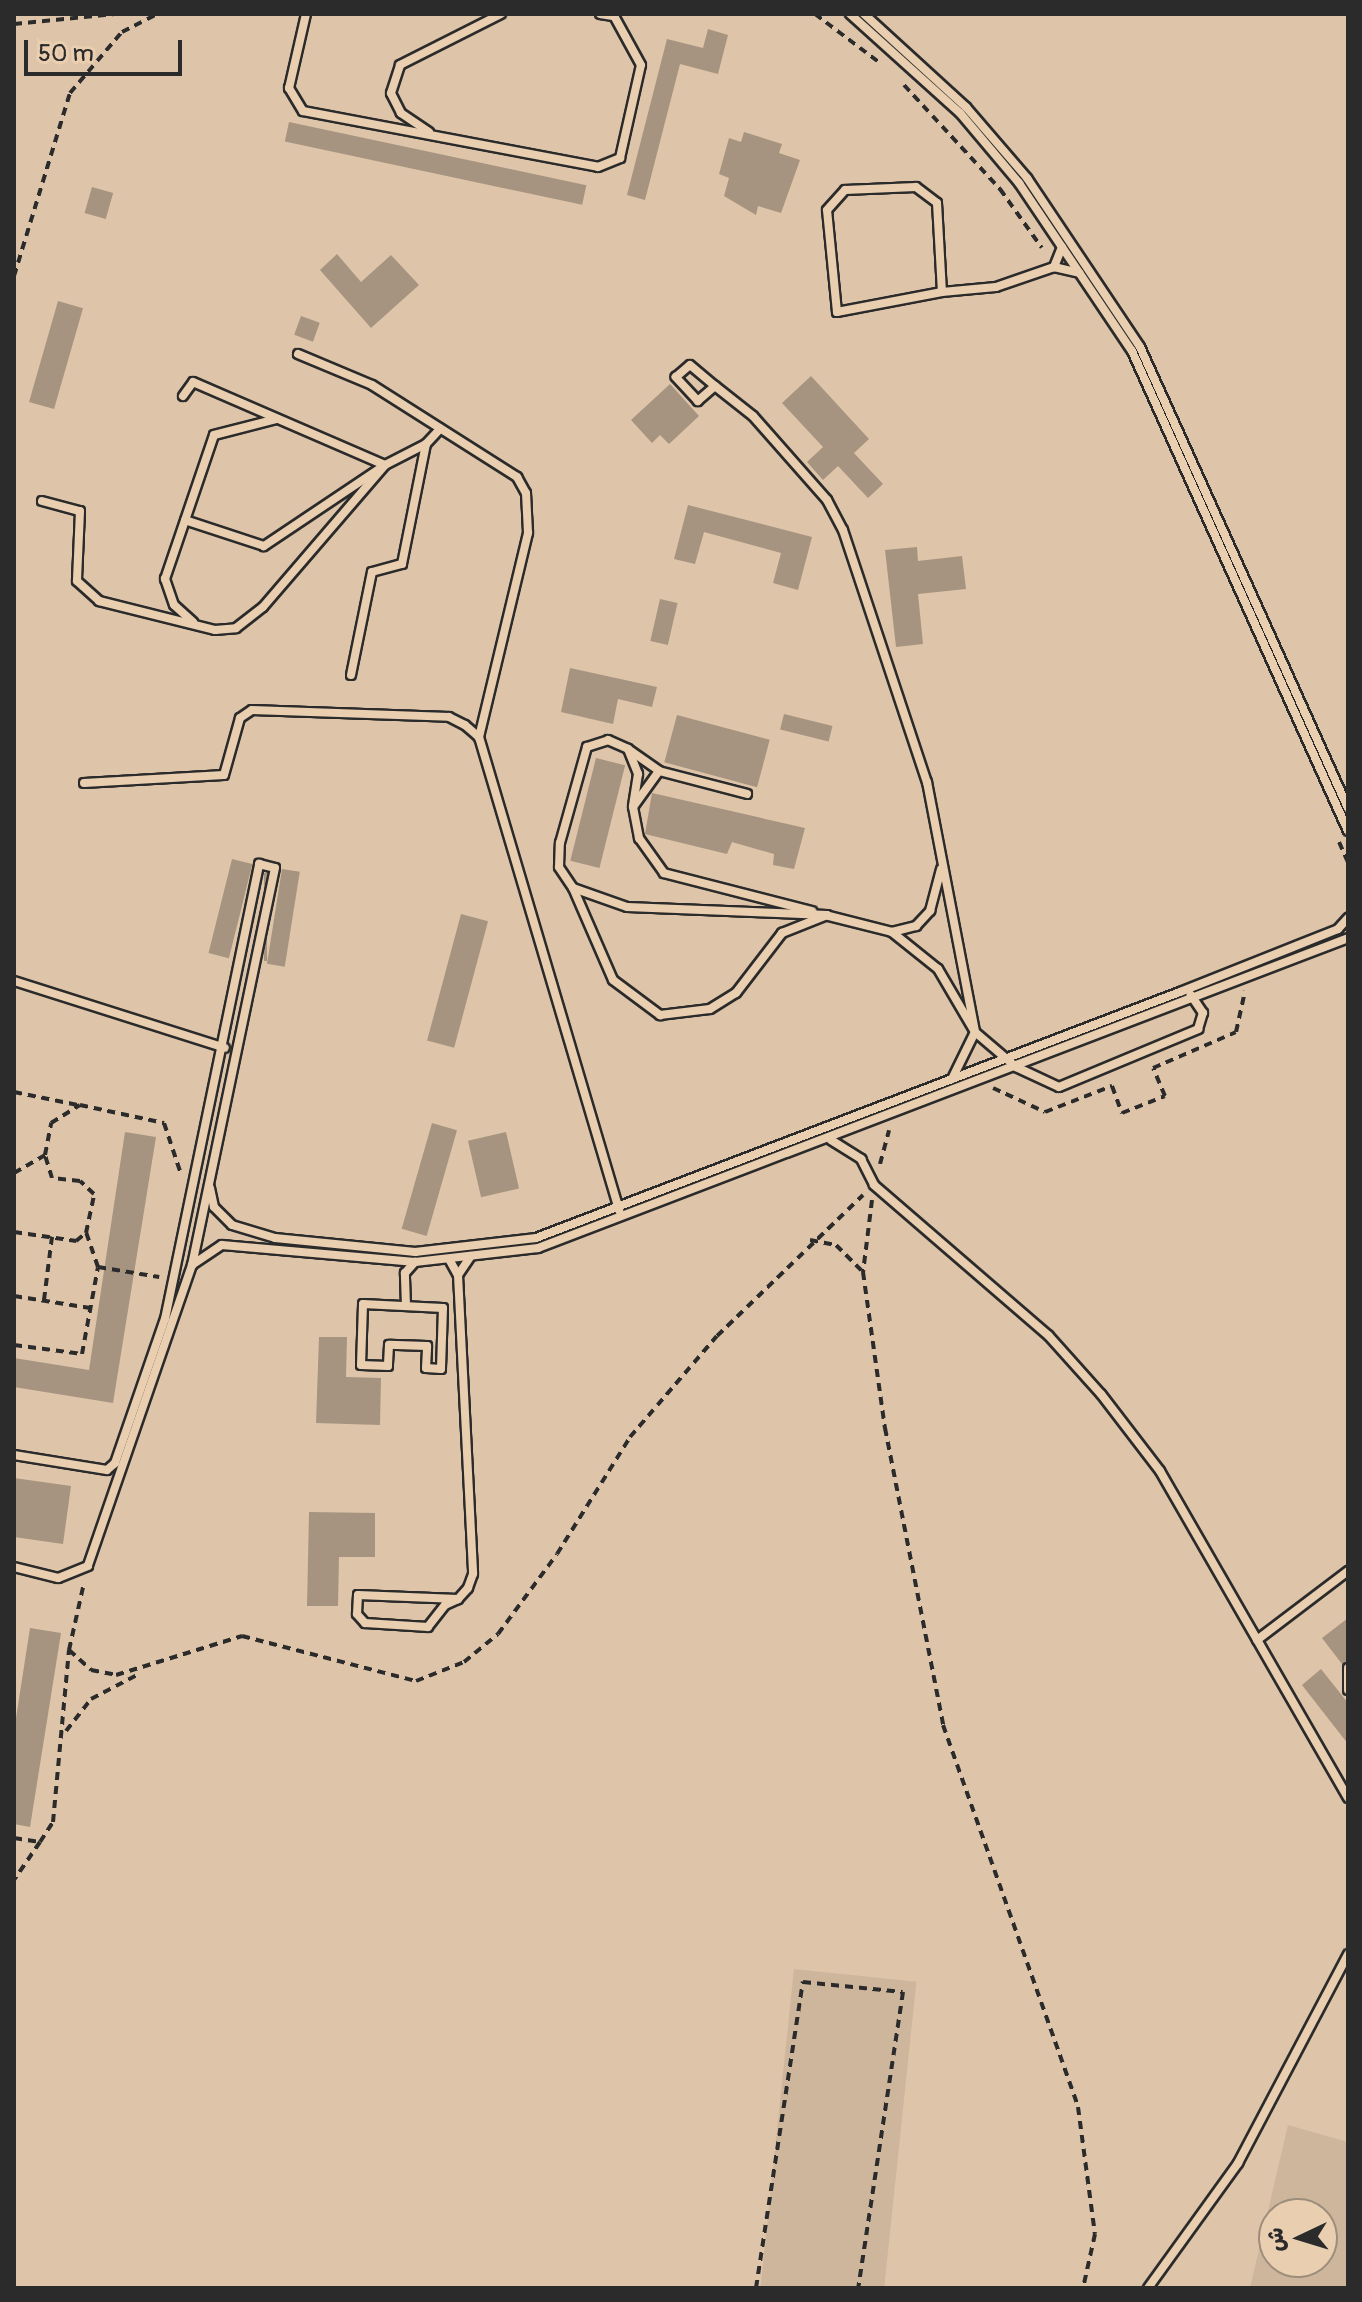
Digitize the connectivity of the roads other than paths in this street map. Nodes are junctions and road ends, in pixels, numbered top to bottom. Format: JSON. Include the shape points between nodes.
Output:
{"nodes":[{"id":1,"x":306,"y":14,"type":"edge"},
{"id":2,"x":501,"y":14,"type":"edge"},
{"id":3,"x":600,"y":14,"type":"edge"},
{"id":4,"x":850,"y":14,"type":"edge"},
{"id":5,"x":864,"y":14,"type":"edge"},
{"id":6,"x":613,"y":15,"type":"edge"},
{"id":7,"x":434,"y":136,"type":"junction"},
{"id":8,"x":1062,"y":247,"type":"junction"},
{"id":9,"x":1054,"y":267,"type":"junction"},
{"id":10,"x":1080,"y":273,"type":"junction"},
{"id":11,"x":942,"y":292,"type":"junction"},
{"id":12,"x":298,"y":354,"type":"dead end"},
{"id":13,"x":715,"y":386,"type":"junction"},
{"id":14,"x":183,"y":396,"type":"dead end"},
{"id":15,"x":278,"y":419,"type":"junction"},
{"id":16,"x":440,"y":429,"type":"junction"},
{"id":17,"x":426,"y":444,"type":"junction"},
{"id":18,"x":385,"y":465,"type":"junction"},
{"id":19,"x":42,"y":501,"type":"dead end"},
{"id":20,"x":185,"y":520,"type":"junction"},
{"id":21,"x":193,"y":622,"type":"junction"},
{"id":22,"x":351,"y":675,"type":"dead end"},
{"id":23,"x":479,"y":737,"type":"junction"},
{"id":24,"x":628,"y":749,"type":"junction"},
{"id":25,"x":659,"y":771,"type":"junction"},
{"id":26,"x":84,"y":783,"type":"dead end"},
{"id":27,"x":747,"y":794,"type":"dead end"},
{"id":28,"x":633,"y":807,"type":"junction"},
{"id":29,"x":1348,"y":808,"type":"edge"},
{"id":30,"x":1348,"y":831,"type":"edge"},
{"id":31,"x":943,"y":864,"type":"junction"},
{"id":32,"x":573,"y":888,"type":"junction"},
{"id":33,"x":827,"y":915,"type":"junction"},
{"id":34,"x":1348,"y":918,"type":"edge"},
{"id":35,"x":892,"y":932,"type":"junction"},
{"id":36,"x":1348,"y":938,"type":"edge"},
{"id":37,"x":14,"y":981,"type":"edge"},
{"id":38,"x":1180,"y":992,"type":"junction"},
{"id":39,"x":1196,"y":996,"type":"junction"},
{"id":40,"x":975,"y":1032,"type":"junction"},
{"id":41,"x":222,"y":1047,"type":"junction"},
{"id":42,"x":233,"y":1051,"type":"junction"},
{"id":43,"x":1014,"y":1062,"type":"junction"},
{"id":44,"x":949,"y":1082,"type":"junction"},
{"id":45,"x":831,"y":1140,"type":"junction"},
{"id":46,"x":209,"y":1184,"type":"junction"},
{"id":47,"x":619,"y":1211,"type":"junction"},
{"id":48,"x":471,"y":1256,"type":"junction"},
{"id":49,"x":449,"y":1259,"type":"junction"},
{"id":50,"x":394,"y":1261,"type":"junction"},
{"id":51,"x":415,"y":1262,"type":"junction"},
{"id":52,"x":192,"y":1265,"type":"junction"},
{"id":53,"x":405,"y":1273,"type":"junction"},
{"id":54,"x":458,"y":1275,"type":"junction"},
{"id":55,"x":406,"y":1306,"type":"junction"},
{"id":56,"x":14,"y":1455,"type":"edge"},
{"id":57,"x":14,"y":1567,"type":"edge"},
{"id":58,"x":1348,"y":1571,"type":"edge"},
{"id":59,"x":458,"y":1599,"type":"junction"},
{"id":60,"x":1257,"y":1640,"type":"junction"},
{"id":61,"x":1348,"y":1668,"type":"edge"},
{"id":62,"x":1348,"y":1690,"type":"edge"},
{"id":63,"x":1348,"y":1798,"type":"edge"},
{"id":64,"x":1348,"y":1954,"type":"edge"},
{"id":65,"x":1148,"y":2288,"type":"edge"}],
"edges":[{"from":1,"to":7,"type":"lane","via":[[289,88],[303,111]]},
{"from":2,"to":7,"type":"lane","via":[[400,65],[391,93],[401,113]]},
{"from":3,"to":6,"type":"lane"},
{"from":4,"to":8,"type":"lane","via":[[960,113]]},
{"from":5,"to":29,"type":"lane","via":[[966,107],[1027,178],[1140,347]]},
{"from":6,"to":7,"type":"lane","via":[[641,65],[620,158],[598,167]]},
{"from":8,"to":9,"type":"lane"},
{"from":8,"to":10,"type":"lane"},
{"from":9,"to":10,"type":"lane"},
{"from":9,"to":11,"type":"lane","via":[[996,287]]},
{"from":10,"to":30,"type":"lane","via":[[1132,351],[1184,458]]},
{"from":11,"to":11,"type":"lane","via":[[837,312],[827,210],[845,190],[916,187],[937,203]]},
{"from":12,"to":16,"type":"lane","via":[[372,385]]},
{"from":13,"to":13,"type":"lane","via":[[690,365],[676,377],[698,401]]},
{"from":13,"to":31,"type":"lane","via":[[827,500],[843,530],[927,782]]},
{"from":14,"to":15,"type":"lane","via":[[193,382]]},
{"from":15,"to":18,"type":"lane"},
{"from":15,"to":20,"type":"lane","via":[[214,435]]},
{"from":16,"to":17,"type":"lane"},
{"from":16,"to":23,"type":"lane","via":[[517,477],[531,508]]},
{"from":17,"to":18,"type":"lane"},
{"from":17,"to":22,"type":"lane","via":[[402,564],[372,572]]},
{"from":18,"to":20,"type":"lane","via":[[264,546]]},
{"from":18,"to":21,"type":"lane","via":[[263,607],[236,628]]},
{"from":19,"to":21,"type":"lane","via":[[80,511],[77,581],[99,601]]},
{"from":20,"to":21,"type":"lane","via":[[165,579],[174,605]]},
{"from":23,"to":26,"type":"lane","via":[[449,717],[252,710],[240,718],[224,775]]},
{"from":23,"to":47,"type":"lane"},
{"from":24,"to":25,"type":"lane"},
{"from":24,"to":28,"type":"lane","via":[[638,774]]},
{"from":24,"to":32,"type":"lane","via":[[608,740],[587,747],[560,843],[559,867]]},
{"from":25,"to":27,"type":"lane"},
{"from":25,"to":28,"type":"lane"},
{"from":28,"to":33,"type":"lane","via":[[639,838],[664,873]]},
{"from":31,"to":35,"type":"lane","via":[[930,911],[916,926]]},
{"from":31,"to":40,"type":"lane"},
{"from":32,"to":33,"type":"lane","via":[[627,907]]},
{"from":32,"to":33,"type":"lane","via":[[613,980],[660,1015],[710,1009],[736,993],[782,933]]},
{"from":33,"to":35,"type":"lane"},
{"from":34,"to":38,"type":"lane","via":[[1338,929]]},
{"from":35,"to":40,"type":"lane","via":[[938,969]]},
{"from":36,"to":39,"type":"lane"},
{"from":37,"to":41,"type":"lane"},
{"from":38,"to":39,"type":"lane"},
{"from":38,"to":43,"type":"lane"},
{"from":39,"to":43,"type":"lane"},
{"from":39,"to":43,"type":"lane","via":[[1203,1013],[1198,1029],[1059,1087]]},
{"from":40,"to":43,"type":"lane"},
{"from":40,"to":44,"type":"lane"},
{"from":41,"to":42,"type":"lane"},
{"from":41,"to":42,"type":"lane","via":[[259,864],[275,868]]},
{"from":41,"to":56,"type":"lane","via":[[174,1280],[115,1463],[107,1470]]},
{"from":42,"to":46,"type":"lane"},
{"from":43,"to":44,"type":"lane"},
{"from":43,"to":45,"type":"lane"},
{"from":44,"to":47,"type":"lane"},
{"from":45,"to":48,"type":"lane","via":[[607,1226],[538,1248]]},
{"from":45,"to":60,"type":"lane","via":[[861,1159],[874,1185],[1071,1357],[1160,1471]]},
{"from":46,"to":47,"type":"lane","via":[[214,1207],[232,1225],[355,1248],[415,1252],[536,1238]]},
{"from":46,"to":52,"type":"lane"},
{"from":48,"to":49,"type":"lane"},
{"from":48,"to":54,"type":"lane"},
{"from":49,"to":51,"type":"lane"},
{"from":49,"to":54,"type":"lane"},
{"from":50,"to":51,"type":"lane"},
{"from":50,"to":52,"type":"lane","via":[[222,1245]]},
{"from":50,"to":53,"type":"lane"},
{"from":51,"to":53,"type":"lane"},
{"from":52,"to":57,"type":"lane","via":[[88,1566],[58,1578]]},
{"from":53,"to":55,"type":"lane"},
{"from":54,"to":59,"type":"lane","via":[[473,1574]]},
{"from":55,"to":55,"type":"lane","via":[[443,1308],[441,1369],[426,1368],[427,1346],[389,1345],[388,1366],[361,1365],[363,1304]]},
{"from":58,"to":60,"type":"lane"},
{"from":59,"to":59,"type":"lane","via":[[358,1595],[357,1614],[365,1623],[428,1627]]},
{"from":60,"to":63,"type":"lane"},
{"from":61,"to":62,"type":"lane"},
{"from":64,"to":65,"type":"lane","via":[[1238,2163]]}]}
